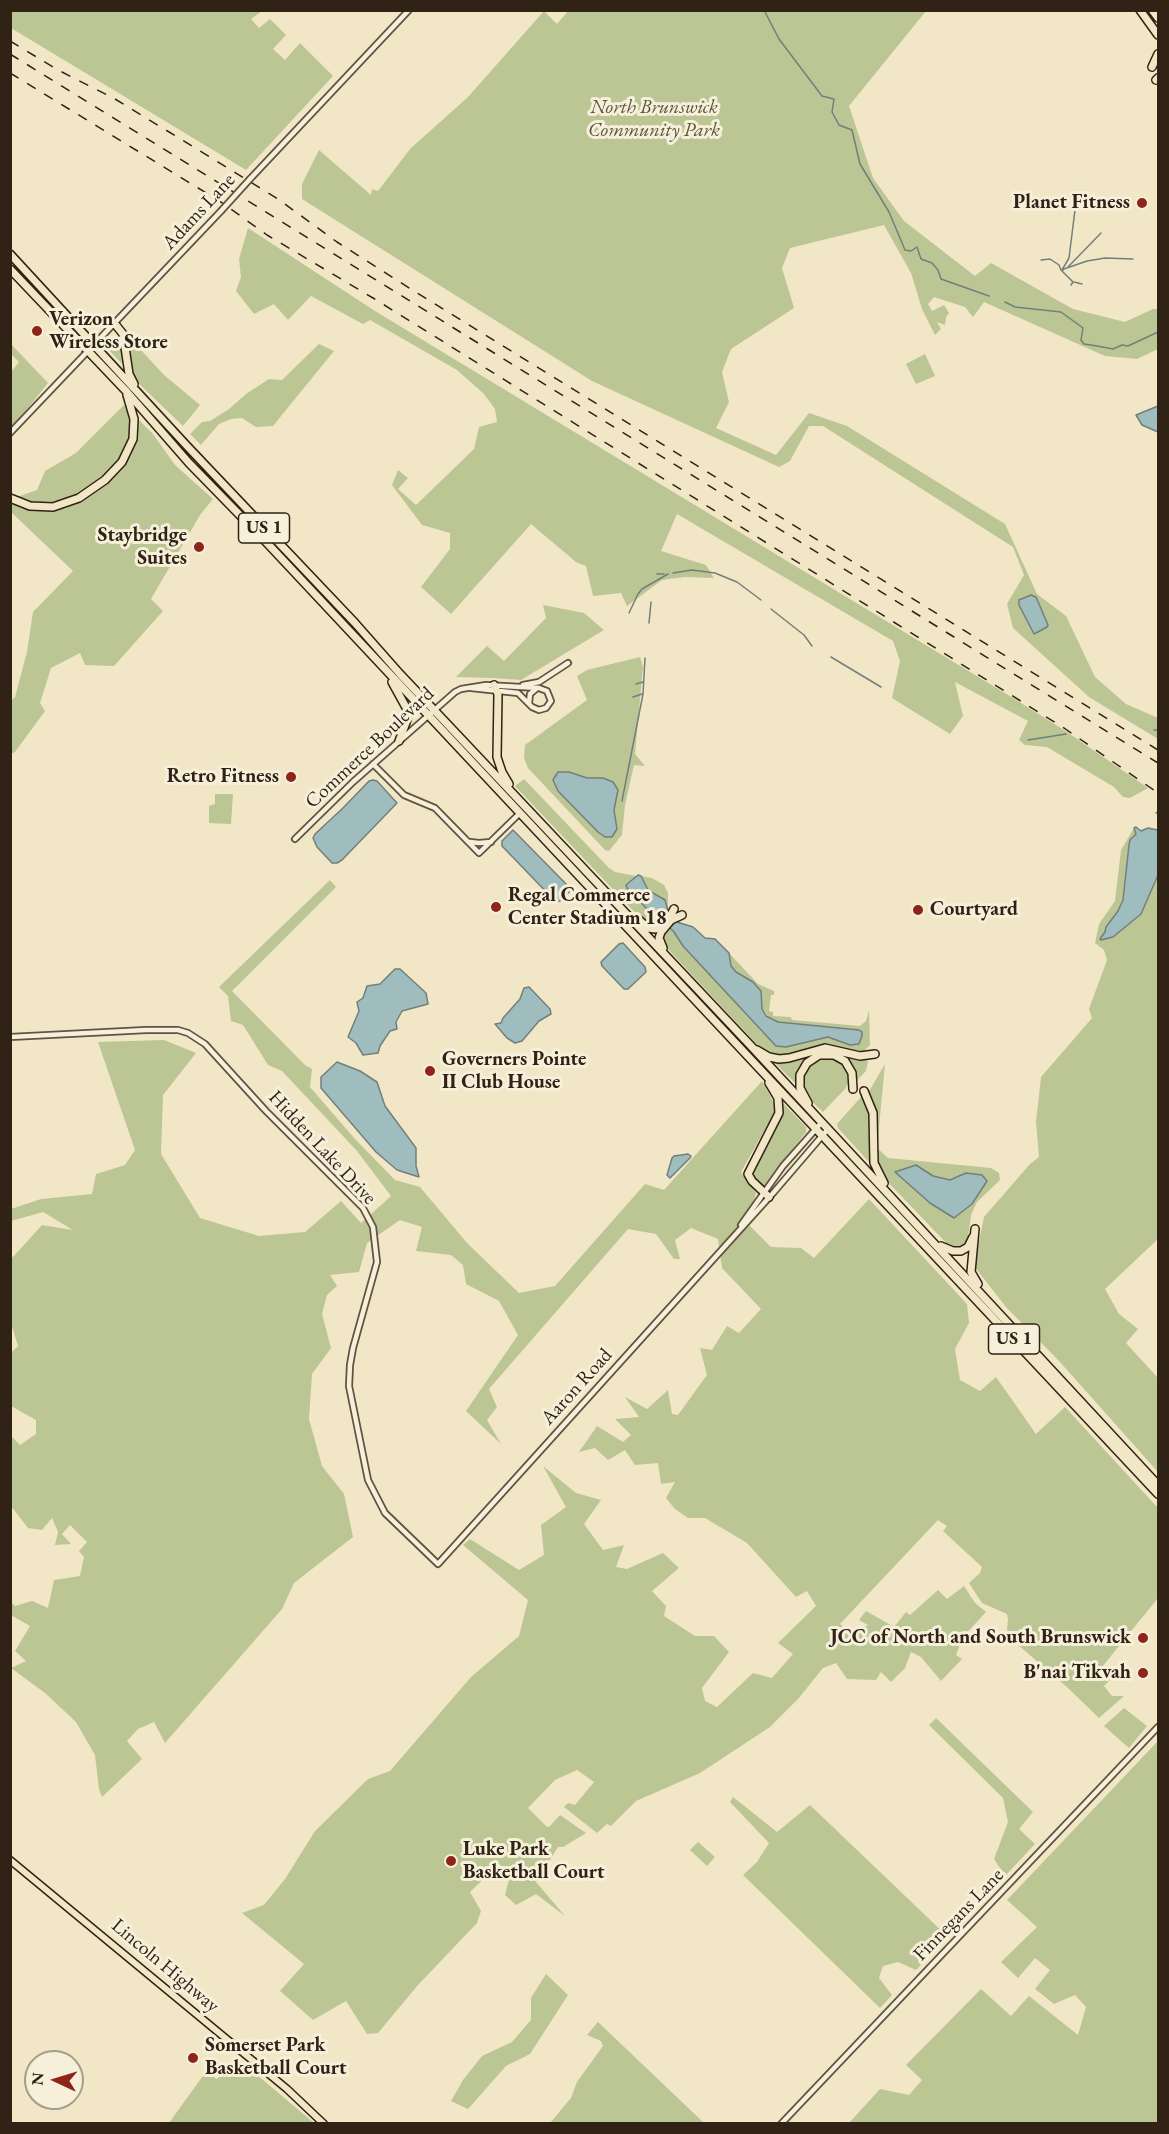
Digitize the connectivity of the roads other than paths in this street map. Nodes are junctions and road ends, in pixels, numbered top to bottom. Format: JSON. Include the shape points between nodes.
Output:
{"nodes":[{"id":1,"x":409,"y":10,"type":"edge"},
{"id":2,"x":1140,"y":10,"type":"edge"},
{"id":3,"x":1152,"y":10,"type":"edge"},
{"id":4,"x":1158,"y":18,"type":"edge"},
{"id":5,"x":1158,"y":35,"type":"edge"},
{"id":6,"x":1158,"y":54,"type":"edge"},
{"id":7,"x":1152,"y":67,"type":"dead end"},
{"id":8,"x":10,"y":254,"type":"edge"},
{"id":9,"x":10,"y":269,"type":"edge"},
{"id":10,"x":115,"y":324,"type":"junction"},
{"id":11,"x":94,"y":346,"type":"junction"},
{"id":12,"x":88,"y":352,"type":"junction"},
{"id":13,"x":127,"y":392,"type":"junction"},
{"id":14,"x":142,"y":397,"type":"junction"},
{"id":15,"x":10,"y":433,"type":"edge"},
{"id":16,"x":10,"y":498,"type":"edge"},
{"id":17,"x":568,"y":663,"type":"dead end"},
{"id":18,"x":383,"y":667,"type":"junction"},
{"id":19,"x":514,"y":686,"type":"junction"},
{"id":20,"x":496,"y":688,"type":"junction"},
{"id":21,"x":537,"y":688,"type":"junction"},
{"id":22,"x":529,"y":703,"type":"junction"},
{"id":23,"x":434,"y":709,"type":"junction"},
{"id":24,"x":428,"y":715,"type":"junction"},
{"id":25,"x":399,"y":741,"type":"junction"},
{"id":26,"x":373,"y":764,"type":"junction"},
{"id":27,"x":520,"y":801,"type":"junction"},
{"id":28,"x":520,"y":813,"type":"junction"},
{"id":29,"x":295,"y":839,"type":"dead end"},
{"id":30,"x":468,"y":841,"type":"junction"},
{"id":31,"x":491,"y":842,"type":"junction"},
{"id":32,"x":609,"y":895,"type":"junction"},
{"id":33,"x":682,"y":915,"type":"dead end"},
{"id":34,"x":661,"y":928,"type":"junction"},
{"id":35,"x":666,"y":956,"type":"junction"},
{"id":36,"x":10,"y":1037,"type":"edge"},
{"id":37,"x":751,"y":1046,"type":"junction"},
{"id":38,"x":875,"y":1054,"type":"dead end"},
{"id":39,"x":758,"y":1066,"type":"junction"},
{"id":40,"x":853,"y":1089,"type":"dead end"},
{"id":41,"x":864,"y":1091,"type":"dead end"},
{"id":42,"x":815,"y":1115,"type":"junction"},
{"id":43,"x":822,"y":1122,"type":"junction"},
{"id":44,"x":816,"y":1128,"type":"junction"},
{"id":45,"x":828,"y":1129,"type":"junction"},
{"id":46,"x":822,"y":1135,"type":"junction"},
{"id":47,"x":766,"y":1195,"type":"junction"},
{"id":48,"x":897,"y":1202,"type":"junction"},
{"id":49,"x":934,"y":1242,"type":"junction"},
{"id":50,"x":988,"y":1301,"type":"junction"},
{"id":51,"x":1158,"y":1485,"type":"edge"},
{"id":52,"x":1158,"y":1494,"type":"edge"},
{"id":53,"x":438,"y":1564,"type":"joint"},
{"id":54,"x":1158,"y":1727,"type":"edge"},
{"id":55,"x":10,"y":1860,"type":"edge"},
{"id":56,"x":324,"y":2124,"type":"edge"},
{"id":57,"x":781,"y":2124,"type":"edge"}],
"edges":[{"from":1,"to":10,"type":"street","name":"Adams Lane","bridge":true},
{"from":2,"to":5,"type":"highway"},
{"from":3,"to":4,"type":"highway"},
{"from":6,"to":7,"type":"highway"},
{"from":8,"to":11,"type":"highway","number":"US 1"},
{"from":9,"to":12,"type":"highway","number":"US 1"},
{"from":10,"to":11,"type":"street","name":"Adams Lane"},
{"from":10,"to":14,"type":"highway","via":[[123,334],[130,377]]},
{"from":11,"to":12,"type":"street","name":"Adams Lane"},
{"from":11,"to":14,"type":"highway","number":"US 1"},
{"from":12,"to":13,"type":"highway","number":"US 1"},
{"from":12,"to":15,"type":"street","name":"Adams Lane"},
{"from":13,"to":16,"type":"highway","via":[[134,435],[122,462],[105,480],[79,498],[52,507],[30,506]]},
{"from":13,"to":18,"type":"highway","number":"US 1","via":[[197,472]]},
{"from":14,"to":23,"type":"highway","number":"US 1"},
{"from":17,"to":19,"type":"street","via":[[539,682]]},
{"from":18,"to":24,"type":"highway","number":"US 1"},
{"from":18,"to":25,"type":"highway","via":[[408,711]]},
{"from":19,"to":20,"type":"street","name":"Commerce Boulevard"},
{"from":19,"to":21,"type":"street","name":"Commerce Boulevard"},
{"from":20,"to":22,"type":"street","name":"Commerce Boulevard","via":[[518,693]]},
{"from":20,"to":23,"type":"street","name":"Commerce Boulevard","via":[[455,692]]},
{"from":20,"to":27,"type":"highway","via":[[497,757]]},
{"from":21,"to":22,"type":"street","via":[[530,694]]},
{"from":21,"to":22,"type":"street","via":[[549,693],[550,703],[539,710]]},
{"from":23,"to":24,"type":"street","name":"Commerce Boulevard"},
{"from":23,"to":27,"type":"highway","number":"US 1"},
{"from":24,"to":25,"type":"street","name":"Commerce Boulevard"},
{"from":24,"to":28,"type":"highway","number":"US 1"},
{"from":25,"to":26,"type":"street","name":"Commerce Boulevard"},
{"from":26,"to":29,"type":"street","name":"Commerce Boulevard"},
{"from":26,"to":30,"type":"street","via":[[404,795],[435,808]]},
{"from":27,"to":32,"type":"highway","number":"US 1"},
{"from":28,"to":31,"type":"street"},
{"from":28,"to":39,"type":"highway","number":"US 1"},
{"from":30,"to":31,"type":"street"},
{"from":30,"to":31,"type":"street","via":[[479,853]]},
{"from":32,"to":34,"type":"highway","via":[[648,928]]},
{"from":32,"to":35,"type":"highway","number":"US 1"},
{"from":33,"to":34,"type":"highway","via":[[673,914]]},
{"from":34,"to":35,"type":"highway","via":[[659,940]]},
{"from":35,"to":37,"type":"highway","number":"US 1"},
{"from":36,"to":53,"type":"street","name":"Hidden Lake Drive","via":[[146,1030],[188,1033],[205,1044],[363,1208],[374,1227],[377,1262],[353,1348],[349,1386],[368,1480],[385,1513]]},
{"from":37,"to":38,"type":"highway","via":[[779,1059],[822,1048],[860,1056]]},
{"from":37,"to":42,"type":"highway","number":"US 1"},
{"from":39,"to":44,"type":"highway","number":"US 1"},
{"from":39,"to":47,"type":"highway","via":[[777,1095],[780,1107],[749,1173],[750,1180]]},
{"from":40,"to":42,"type":"highway","via":[[851,1071],[842,1059],[828,1054],[811,1059],[803,1068],[800,1082],[802,1094]]},
{"from":41,"to":48,"type":"highway","via":[[873,1113],[873,1162]]},
{"from":42,"to":43,"type":"highway","number":"US 1"},
{"from":43,"to":44,"type":"street","name":"Aaron Road"},
{"from":43,"to":45,"type":"highway","number":"US 1"},
{"from":44,"to":46,"type":"highway","number":"US 1"},
{"from":44,"to":47,"type":"street","name":"Aaron Road"},
{"from":45,"to":46,"type":"street","name":"Aaron Road"},
{"from":45,"to":48,"type":"highway","number":"US 1"},
{"from":46,"to":47,"type":"street","name":"Aaron Road"},
{"from":46,"to":52,"type":"highway","number":"US 1"},
{"from":47,"to":53,"type":"street","name":"Aaron Road","via":[[700,1274]]},
{"from":48,"to":49,"type":"highway","number":"US 1"},
{"from":49,"to":50,"type":"highway","number":"US 1"},
{"from":49,"to":50,"type":"highway","via":[[951,1251],[963,1250],[975,1229],[971,1274]]},
{"from":50,"to":51,"type":"highway","number":"US 1"},
{"from":54,"to":57,"type":"street","name":"Finnegans Lane"},
{"from":55,"to":56,"type":"main road","name":"Lincoln Highway"}]}
